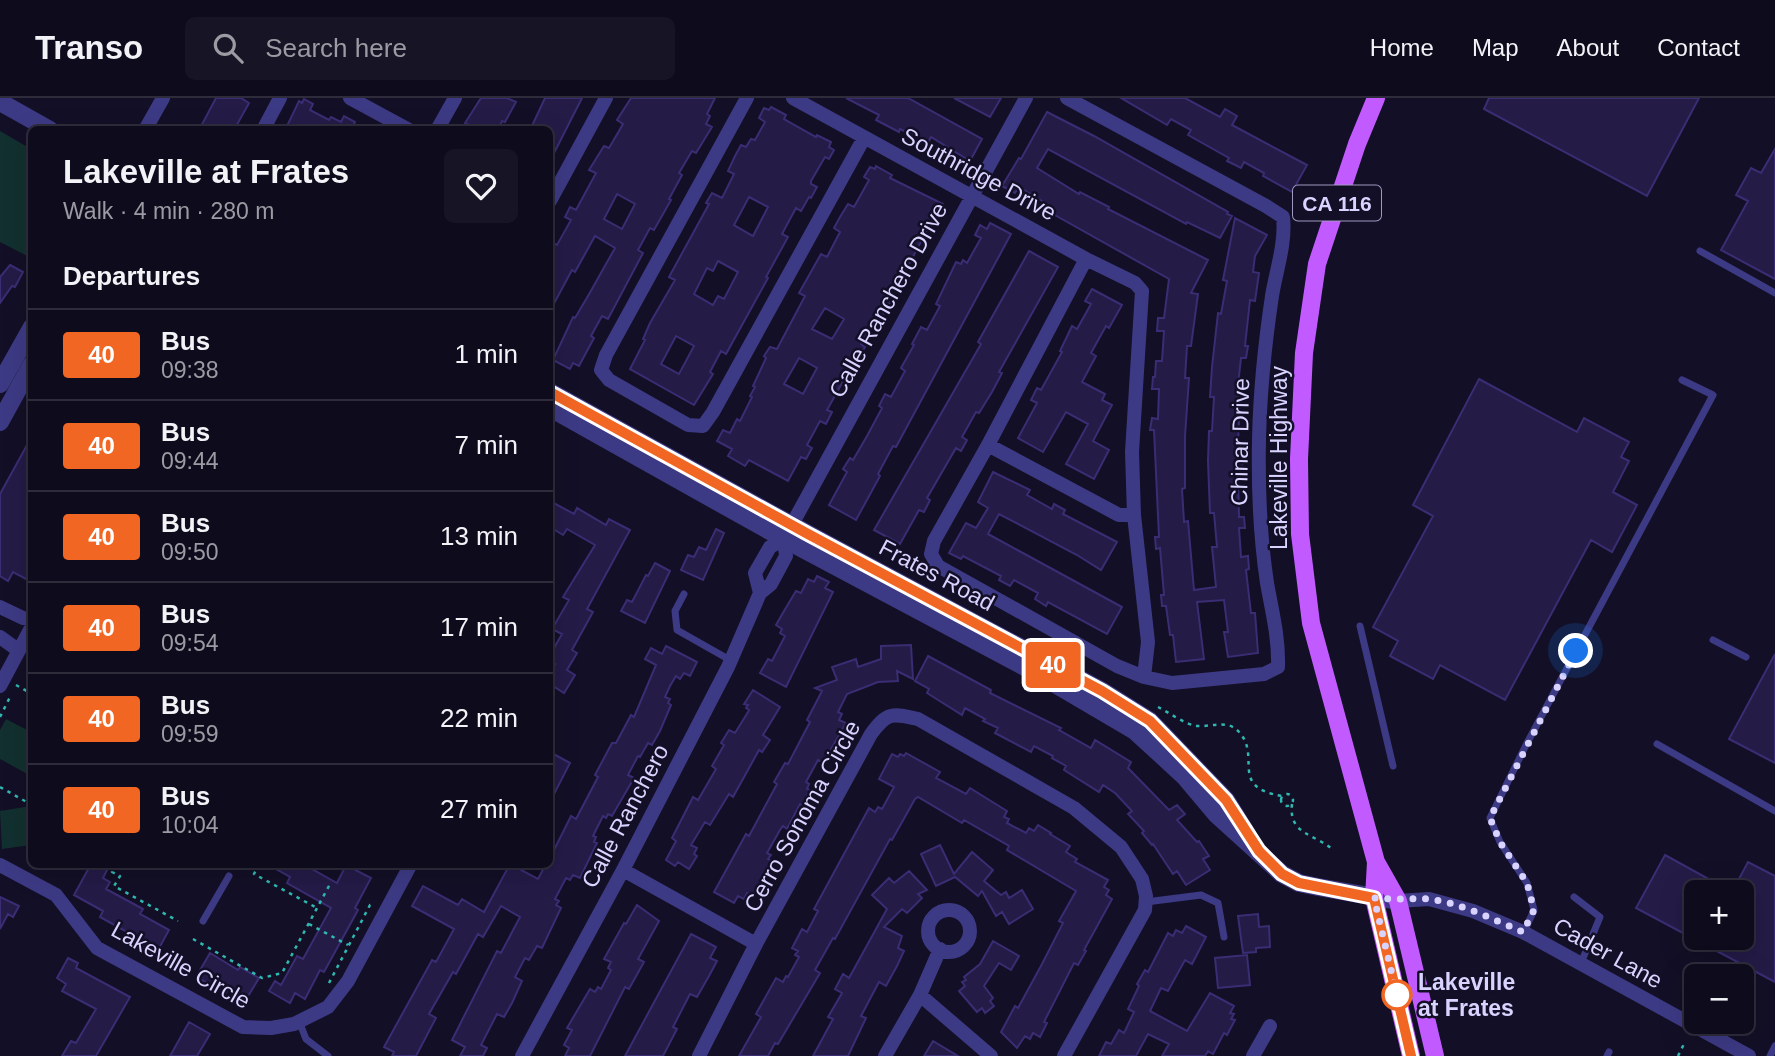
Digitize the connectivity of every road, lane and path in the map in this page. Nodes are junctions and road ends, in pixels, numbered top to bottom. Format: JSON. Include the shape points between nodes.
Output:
{"nodes":[{"id":1,"x":163,"y":98,"type":"edge"},
{"id":2,"x":280,"y":98,"type":"edge"},
{"id":3,"x":350,"y":98,"type":"edge"},
{"id":4,"x":455,"y":98,"type":"edge"},
{"id":5,"x":606,"y":98,"type":"edge"},
{"id":6,"x":747,"y":98,"type":"edge"},
{"id":7,"x":793,"y":98,"type":"edge"},
{"id":8,"x":1026,"y":98,"type":"edge"},
{"id":9,"x":1067,"y":98,"type":"edge"},
{"id":10,"x":1376,"y":98,"type":"edge"},
{"id":11,"x":0,"y":102,"type":"edge"},
{"id":12,"x":43,"y":126,"type":"edge"},
{"id":13,"x":147,"y":126,"type":"edge"},
{"id":14,"x":265,"y":126,"type":"edge"},
{"id":15,"x":402,"y":126,"type":"edge"},
{"id":16,"x":439,"y":126,"type":"edge"},
{"id":17,"x":864,"y":138,"type":"junction"},
{"id":18,"x":553,"y":195,"type":"edge"},
{"id":19,"x":971,"y":195,"type":"junction"},
{"id":20,"x":1700,"y":251,"type":"dead end"},
{"id":21,"x":1086,"y":259,"type":"junction"},
{"id":22,"x":1775,"y":293,"type":"edge"},
{"id":23,"x":28,"y":334,"type":"edge"},
{"id":24,"x":28,"y":371,"type":"edge"},
{"id":25,"x":1682,"y":380,"type":"dead end"},
{"id":26,"x":0,"y":384,"type":"edge"},
{"id":27,"x":553,"y":394,"type":"edge"},
{"id":28,"x":553,"y":410,"type":"edge"},
{"id":29,"x":0,"y":422,"type":"edge"},
{"id":30,"x":988,"y":445,"type":"junction"},
{"id":31,"x":1134,"y":515,"type":"junction"},
{"id":32,"x":788,"y":532,"type":"junction"},
{"id":33,"x":684,"y":594,"type":"dead end"},
{"id":34,"x":0,"y":607,"type":"edge"},
{"id":35,"x":28,"y":619,"type":"edge"},
{"id":36,"x":1360,"y":626,"type":"dead end"},
{"id":37,"x":28,"y":633,"type":"edge"},
{"id":38,"x":0,"y":637,"type":"edge"},
{"id":39,"x":1713,"y":640,"type":"dead end"},
{"id":40,"x":18,"y":650,"type":"junction"},
{"id":41,"x":1746,"y":657,"type":"dead end"},
{"id":42,"x":730,"y":660,"type":"junction"},
{"id":43,"x":1144,"y":677,"type":"junction"},
{"id":44,"x":6,"y":685,"type":"edge"},
{"id":45,"x":28,"y":693,"type":"edge"},
{"id":46,"x":1152,"y":703,"type":"dead end"},
{"id":47,"x":1657,"y":744,"type":"dead end"},
{"id":48,"x":1393,"y":766,"type":"dead end"},
{"id":49,"x":0,"y":787,"type":"edge"},
{"id":50,"x":1282,"y":796,"type":"junction"},
{"id":51,"x":28,"y":803,"type":"edge"},
{"id":52,"x":1292,"y":804,"type":"junction"},
{"id":53,"x":1775,"y":811,"type":"edge"},
{"id":54,"x":1333,"y":850,"type":"dead end"},
{"id":55,"x":1376,"y":862,"type":"junction"},
{"id":56,"x":0,"y":865,"type":"edge"},
{"id":57,"x":114,"y":868,"type":"edge"},
{"id":58,"x":257,"y":868,"type":"edge"},
{"id":59,"x":409,"y":868,"type":"edge"},
{"id":60,"x":623,"y":870,"type":"junction"},
{"id":61,"x":229,"y":876,"type":"dead end"},
{"id":62,"x":330,"y":884,"type":"dead end"},
{"id":63,"x":1574,"y":897,"type":"dead end"},
{"id":64,"x":1374,"y":898,"type":"junction"},
{"id":65,"x":1398,"y":901,"type":"junction"},
{"id":66,"x":1145,"y":902,"type":"junction"},
{"id":67,"x":317,"y":908,"type":"junction"},
{"id":68,"x":178,"y":921,"type":"dead end"},
{"id":69,"x":203,"y":921,"type":"dead end"},
{"id":70,"x":309,"y":923,"type":"junction"},
{"id":71,"x":1523,"y":932,"type":"junction"},
{"id":72,"x":1224,"y":937,"type":"dead end"},
{"id":73,"x":193,"y":939,"type":"dead end"},
{"id":74,"x":756,"y":944,"type":"junction"},
{"id":75,"x":348,"y":945,"type":"dead end"},
{"id":76,"x":940,"y":949,"type":"dead end"},
{"id":77,"x":1581,"y":964,"type":"junction"},
{"id":78,"x":920,"y":995,"type":"junction"},
{"id":79,"x":299,"y":1021,"type":"junction"},
{"id":80,"x":1270,"y":1026,"type":"dead end"},
{"id":81,"x":1684,"y":1044,"type":"dead end"},
{"id":82,"x":1775,"y":1046,"type":"edge"},
{"id":83,"x":328,"y":1056,"type":"edge"},
{"id":84,"x":522,"y":1056,"type":"edge"},
{"id":85,"x":699,"y":1056,"type":"edge"},
{"id":86,"x":885,"y":1056,"type":"edge"},
{"id":87,"x":991,"y":1056,"type":"edge"},
{"id":88,"x":1064,"y":1056,"type":"edge"},
{"id":89,"x":1254,"y":1056,"type":"edge"},
{"id":90,"x":1411,"y":1056,"type":"edge"},
{"id":91,"x":1435,"y":1056,"type":"edge"},
{"id":92,"x":1678,"y":1056,"type":"edge"},
{"id":93,"x":1749,"y":1056,"type":"edge"},
{"id":94,"x":1770,"y":1056,"type":"edge"}],
"edges":[{"from":1,"to":13,"type":"street"},
{"from":2,"to":14,"type":"street"},
{"from":3,"to":15,"type":"street"},
{"from":4,"to":16,"type":"street"},
{"from":5,"to":18,"type":"street"},
{"from":6,"to":17,"type":"street","via":[[601,370],[609,380],[688,425],[703,426],[713,412]]},
{"from":7,"to":17,"type":"street","name":"Southridge Drive"},
{"from":8,"to":19,"type":"street","name":"Calle Ranchero Drive"},
{"from":9,"to":43,"type":"street","name":"Chinar Drive","via":[[1283,217],[1263,366],[1259,440],[1260,504],[1278,667],[1265,674],[1172,683]]},
{"from":10,"to":55,"type":"main road","name":"Lakeville Highway","number":"CA 116","via":[[1317,264],[1304,353],[1299,459],[1300,534],[1311,623]]},
{"from":11,"to":12,"type":"street"},
{"from":17,"to":19,"type":"street","name":"Southridge Drive"},
{"from":19,"to":21,"type":"street","name":"Southridge Drive"},
{"from":19,"to":32,"type":"street","name":"Calle Ranchero Drive"},
{"from":20,"to":22,"type":"lane"},
{"from":21,"to":30,"type":"street"},
{"from":21,"to":31,"type":"street","name":"Southridge Drive","via":[[1142,291],[1132,452]]},
{"from":23,"to":26,"type":"street"},
{"from":24,"to":29,"type":"street"},
{"from":25,"to":71,"type":"lane","via":[[1713,395],[1490,818],[1527,883],[1534,910]]},
{"from":27,"to":32,"type":"street","name":"Frates Road"},
{"from":28,"to":32,"type":"street","name":"Frates Road"},
{"from":30,"to":31,"type":"street","via":[[1119,515]]},
{"from":30,"to":43,"type":"street","via":[[934,541],[931,554],[937,566]]},
{"from":31,"to":43,"type":"street","via":[[1148,642]]},
{"from":32,"to":42,"type":"street","name":"Calle Ranchero","via":[[770,547],[755,573],[760,593]]},
{"from":32,"to":64,"type":"street","name":"Frates Road","via":[[1102,691],[1150,721],[1226,800],[1259,851],[1282,874],[1299,883]]},
{"from":33,"to":42,"type":"lane","via":[[675,611],[677,630]]},
{"from":34,"to":35,"type":"street"},
{"from":36,"to":48,"type":"lane"},
{"from":37,"to":40,"type":"street"},
{"from":38,"to":40,"type":"street"},
{"from":39,"to":41,"type":"lane"},
{"from":40,"to":44,"type":"street"},
{"from":42,"to":60,"type":"street","name":"Calle Ranchero"},
{"from":44,"to":45,"type":"path"},
{"from":46,"to":50,"type":"path","via":[[1188,724],[1232,726],[1245,742],[1250,778],[1262,790]]},
{"from":47,"to":53,"type":"lane"},
{"from":49,"to":51,"type":"path"},
{"from":50,"to":52,"type":"path","via":[[1283,804]]},
{"from":50,"to":52,"type":"path","via":[[1292,795]]},
{"from":52,"to":54,"type":"path","via":[[1292,817],[1302,832]]},
{"from":55,"to":64,"type":"main road","name":"Lakeville Highway","number":"CA 116"},
{"from":55,"to":65,"type":"main road","name":"Lakeville Highway","number":"CA 116"},
{"from":56,"to":79,"type":"street","name":"Lakeville Circle","via":[[56,895],[97,948],[243,1027],[271,1028]]},
{"from":57,"to":68,"type":"path","via":[[112,872],[120,876],[114,886]]},
{"from":58,"to":67,"type":"path","via":[[254,874]]},
{"from":59,"to":79,"type":"street","name":"Lakeville Circle","via":[[348,981],[328,1007]]},
{"from":60,"to":74,"type":"street"},
{"from":60,"to":84,"type":"street","name":"Calle Ranchero"},
{"from":61,"to":69,"type":"lane"},
{"from":62,"to":67,"type":"path"},
{"from":63,"to":77,"type":"lane","via":[[1600,917]]},
{"from":64,"to":65,"type":"street","name":"Frates Road"},
{"from":64,"to":90,"type":"main road","name":"Lakeville Highway","number":"CA 116"},
{"from":65,"to":71,"type":"street","name":"Cader Lane","via":[[1429,899]]},
{"from":65,"to":91,"type":"main road","name":"Lakeville Highway","number":"CA 116"},
{"from":66,"to":72,"type":"lane","via":[[1201,895],[1217,903]]},
{"from":66,"to":74,"type":"street","name":"Cerro Sonoma Circle","via":[[1142,879],[1121,847],[1074,808],[918,719],[897,714],[882,719],[872,734]]},
{"from":66,"to":88,"type":"street"},
{"from":67,"to":70,"type":"path"},
{"from":70,"to":73,"type":"path","via":[[282,972],[262,978]]},
{"from":70,"to":75,"type":"path"},
{"from":71,"to":77,"type":"street","name":"Cader Lane"},
{"from":74,"to":85,"type":"street","name":"Cerro Sonoma Circle"},
{"from":76,"to":78,"type":"street"},
{"from":77,"to":93,"type":"street","name":"Cader Lane"},
{"from":78,"to":86,"type":"street"},
{"from":78,"to":87,"type":"street"},
{"from":79,"to":83,"type":"lane","via":[[306,1040]]},
{"from":80,"to":89,"type":"street"},
{"from":81,"to":92,"type":"path"},
{"from":82,"to":94,"type":"lane"}]}
